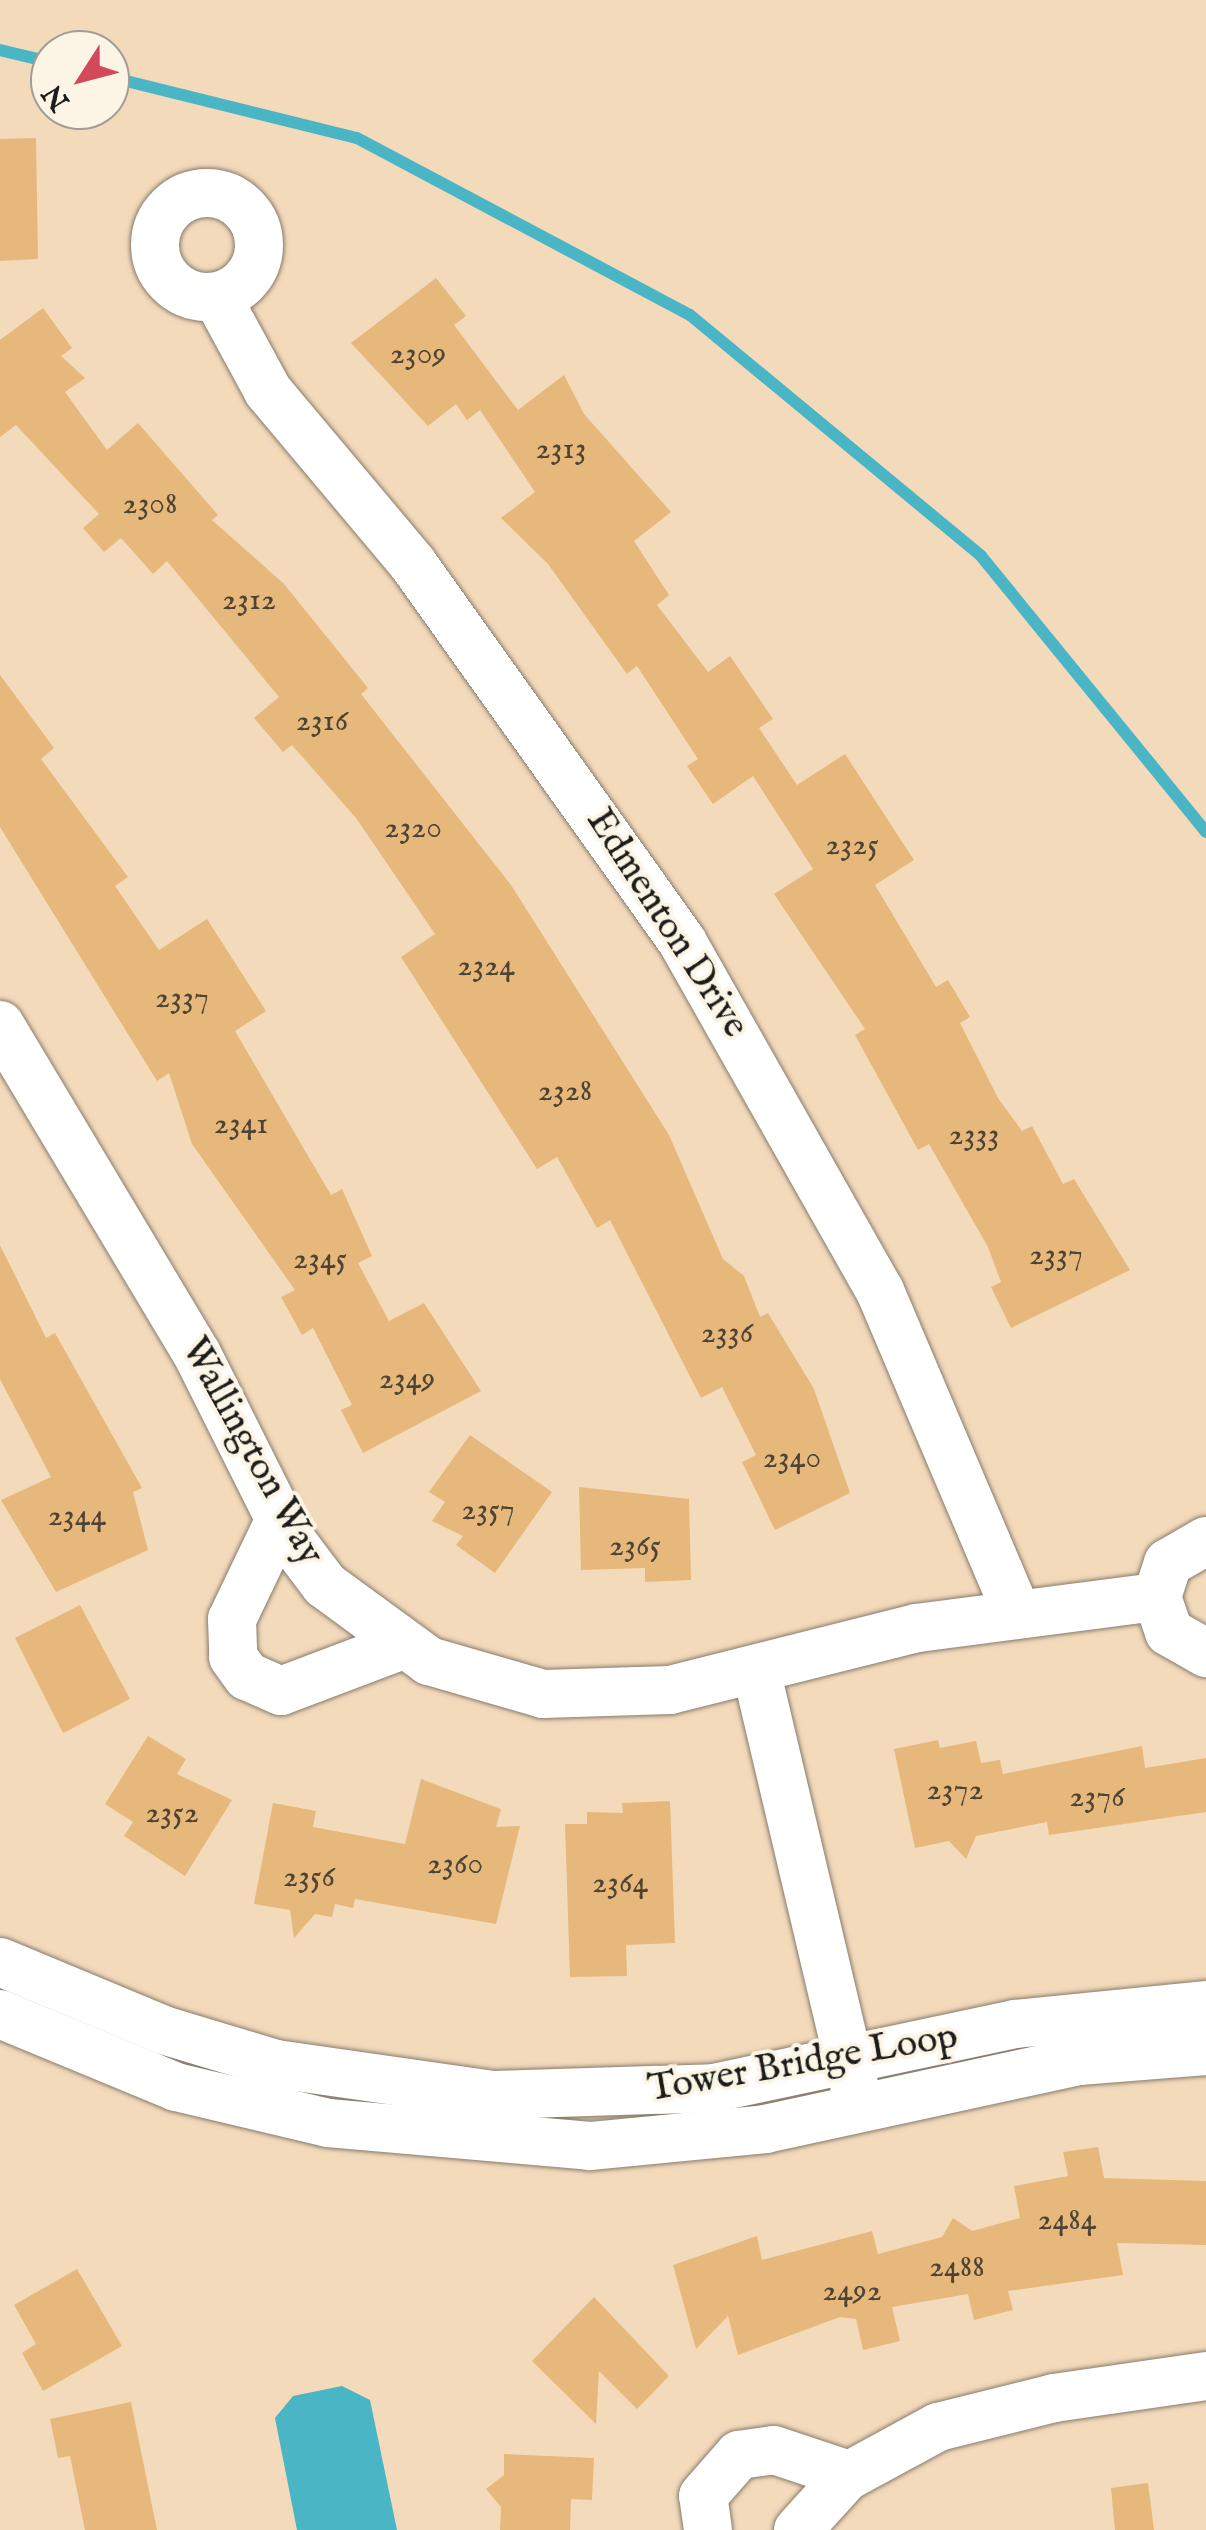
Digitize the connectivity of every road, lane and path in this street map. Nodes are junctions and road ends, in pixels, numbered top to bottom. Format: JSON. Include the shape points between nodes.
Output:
{"nodes":[{"id":1,"x":217,"y":297,"type":"dead end"},
{"id":2,"x":0,"y":1025,"type":"edge"},
{"id":3,"x":280,"y":1518,"type":"junction"},
{"id":4,"x":1206,"y":1542,"type":"edge"},
{"id":5,"x":1157,"y":1598,"type":"junction"},
{"id":6,"x":1016,"y":1610,"type":"junction"},
{"id":7,"x":404,"y":1645,"type":"junction"},
{"id":8,"x":1206,"y":1653,"type":"edge"},
{"id":9,"x":757,"y":1674,"type":"junction"},
{"id":10,"x":0,"y":1962,"type":"edge"},
{"id":11,"x":1206,"y":2006,"type":"edge"},
{"id":12,"x":0,"y":2014,"type":"edge"},
{"id":13,"x":1206,"y":2051,"type":"edge"},
{"id":14,"x":849,"y":2059,"type":"junction"},
{"id":15,"x":859,"y":2108,"type":"junction"},
{"id":16,"x":1206,"y":2376,"type":"edge"},
{"id":17,"x":849,"y":2475,"type":"junction"},
{"id":18,"x":708,"y":2530,"type":"edge"},
{"id":19,"x":798,"y":2530,"type":"edge"}],
"edges":[{"from":1,"to":6,"type":"street","name":"Edmenton Drive","via":[[268,390],[413,564],[683,943],[880,1291]]},
{"from":2,"to":3,"type":"street","name":"Wallington Way","via":[[197,1354]]},
{"from":3,"to":7,"type":"street","name":"Wallington Way","via":[[325,1584]]},
{"from":3,"to":7,"type":"street","via":[[232,1619],[233,1657],[246,1676],[281,1691]]},
{"from":4,"to":5,"type":"street","via":[[1168,1563]]},
{"from":5,"to":6,"type":"street","name":"Wallington Way"},
{"from":5,"to":8,"type":"street","via":[[1169,1632]]},
{"from":6,"to":9,"type":"street","name":"Wallington Way"},
{"from":7,"to":9,"type":"street","name":"Wallington Way","via":[[485,1682],[542,1694],[670,1690]]},
{"from":9,"to":14,"type":"street"},
{"from":10,"to":14,"type":"street","name":"Tower Bridge Loop","via":[[163,2030],[386,2084],[606,2097],[714,2088]]},
{"from":11,"to":14,"type":"street","name":"Tower Bridge Loop","via":[[1085,2013]]},
{"from":12,"to":15,"type":"street","name":"Tower Bridge Loop","via":[[176,2087],[419,2137],[666,2142]]},
{"from":13,"to":15,"type":"street","name":"Tower Bridge Loop","via":[[1079,2062]]},
{"from":14,"to":15,"type":"street"},
{"from":16,"to":17,"type":"street","via":[[1054,2398],[938,2427]]},
{"from":17,"to":18,"type":"street","via":[[774,2450],[740,2454],[702,2496]]},
{"from":17,"to":19,"type":"street"}]}
